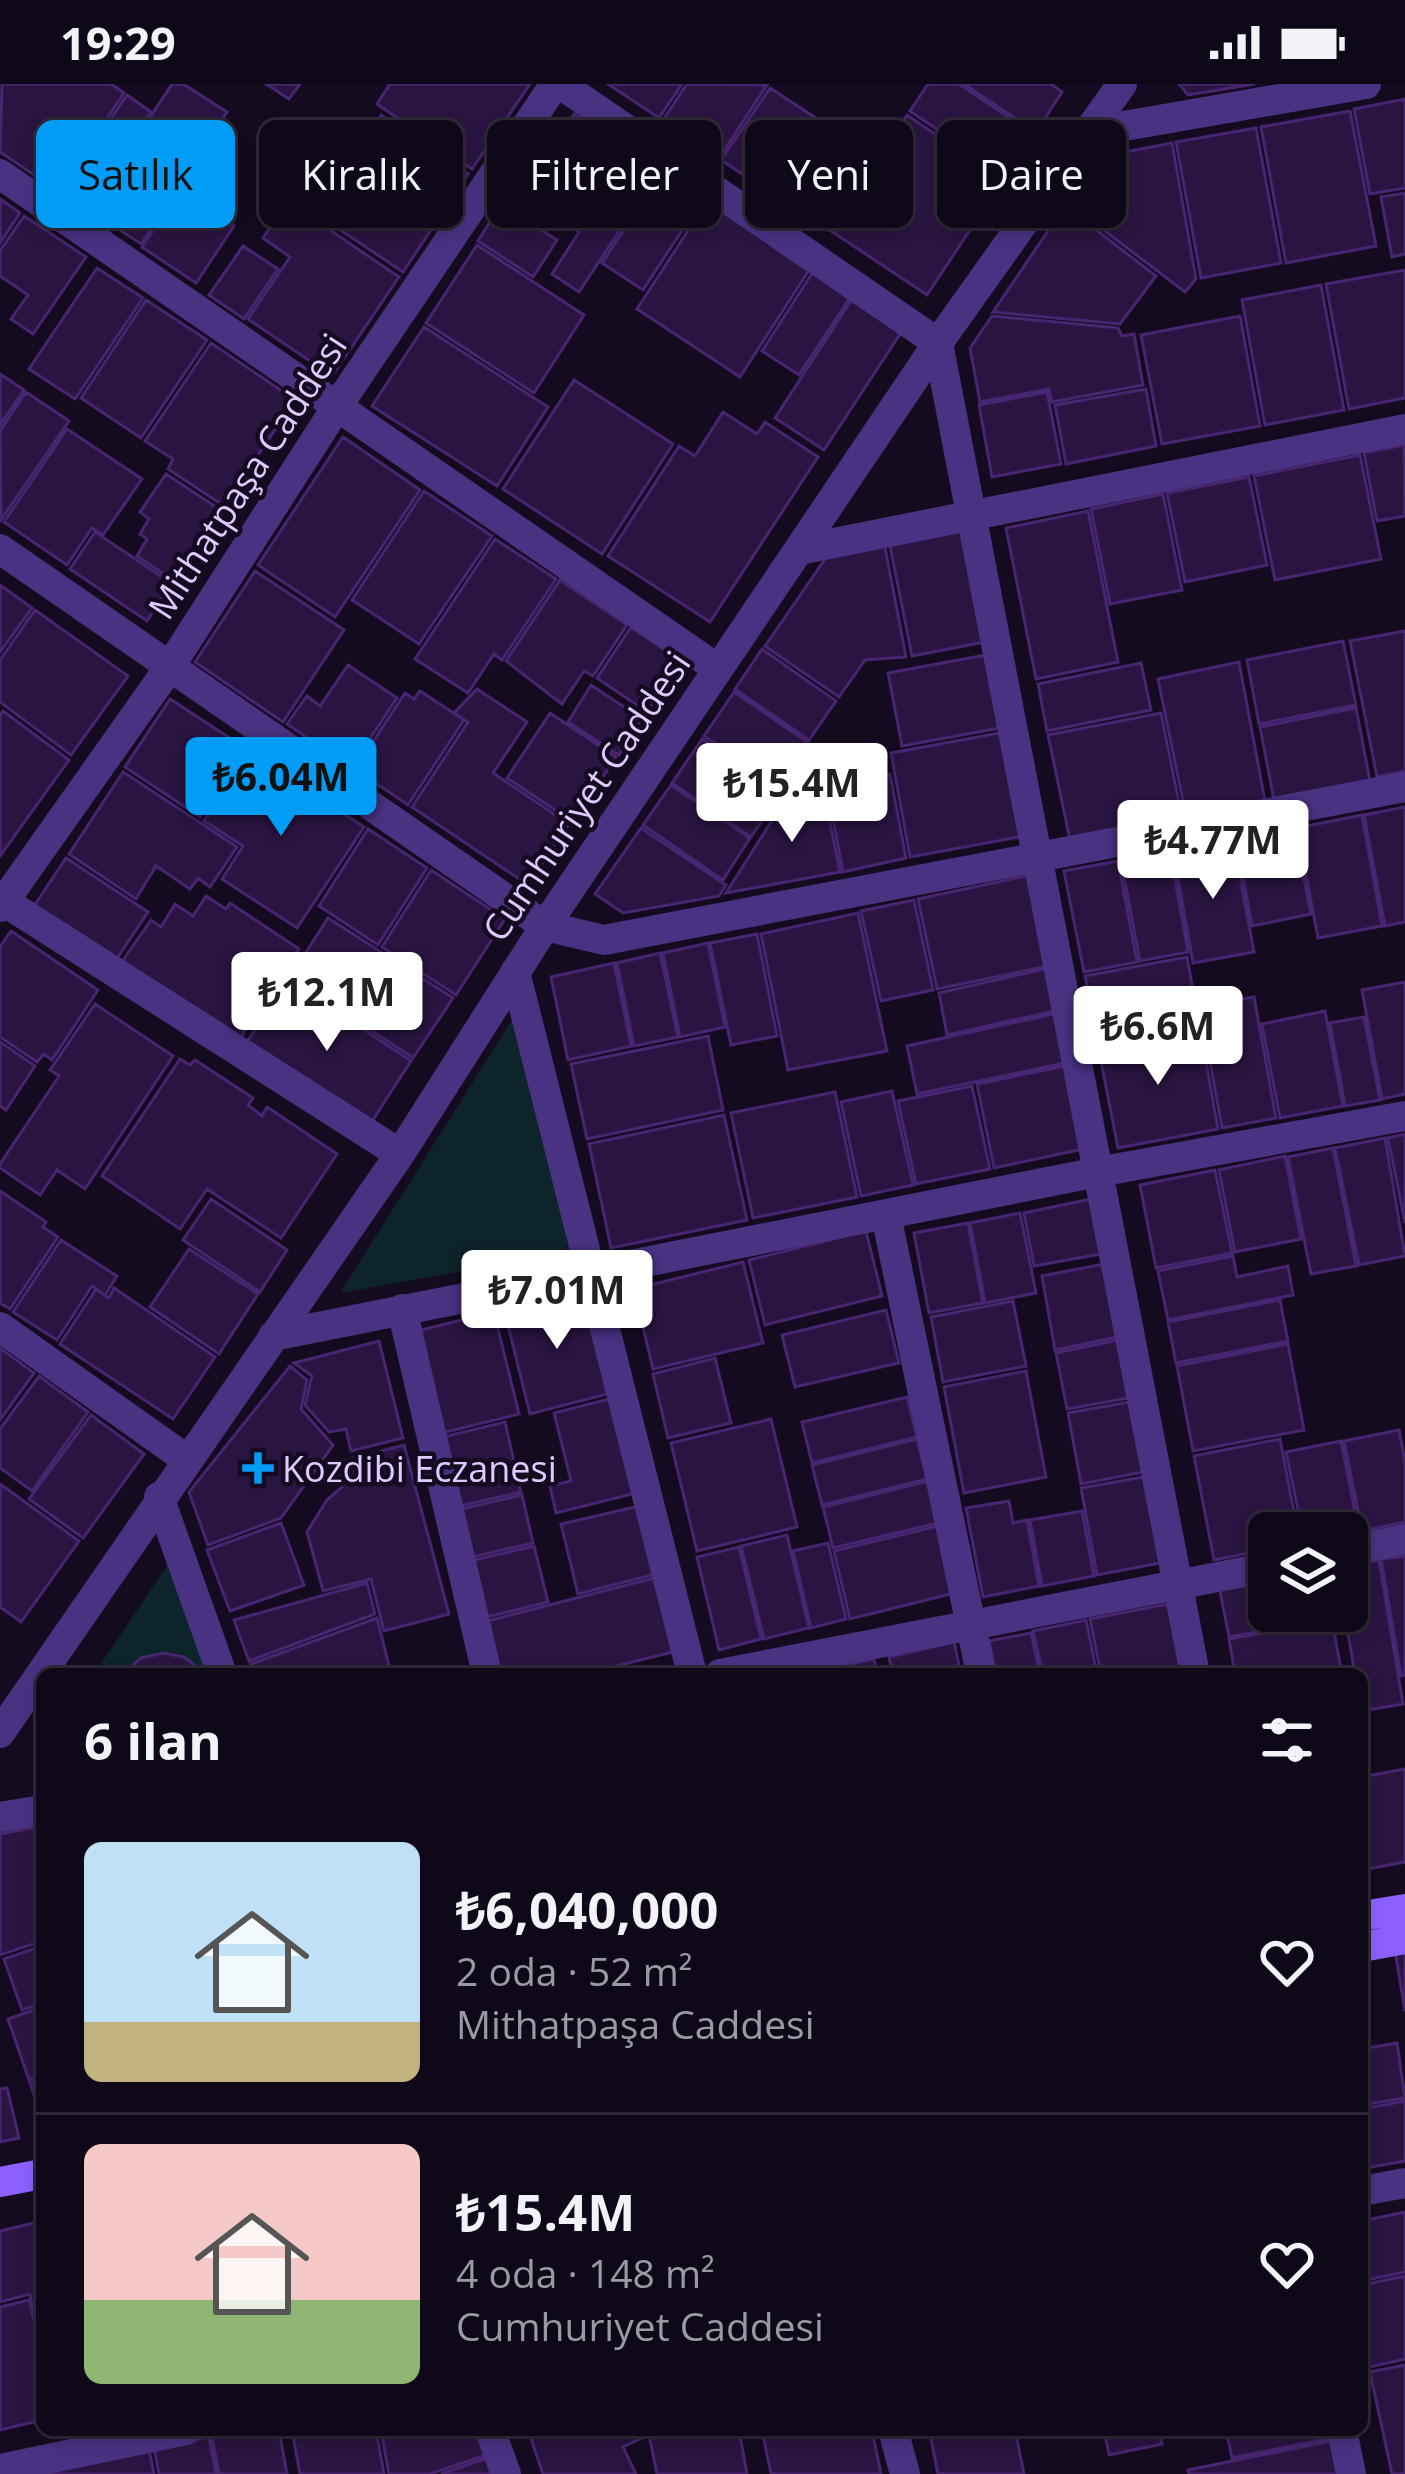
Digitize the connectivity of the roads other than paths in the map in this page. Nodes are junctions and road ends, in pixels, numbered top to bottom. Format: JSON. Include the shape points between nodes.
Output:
{"nodes":[{"id":1,"x":558,"y":84,"type":"edge"},
{"id":2,"x":1122,"y":84,"type":"edge"},
{"id":3,"x":1366,"y":84,"type":"edge"},
{"id":4,"x":1098,"y":120,"type":"edge"},
{"id":5,"x":1126,"y":126,"type":"edge"},
{"id":6,"x":0,"y":174,"type":"edge"},
{"id":7,"x":1021,"y":228,"type":"edge"},
{"id":8,"x":938,"y":343,"type":"junction"},
{"id":9,"x":338,"y":405,"type":"junction"},
{"id":10,"x":1405,"y":429,"type":"edge"},
{"id":11,"x":970,"y":514,"type":"junction"},
{"id":12,"x":0,"y":550,"type":"edge"},
{"id":13,"x":799,"y":550,"type":"junction"},
{"id":14,"x":169,"y":668,"type":"junction"},
{"id":15,"x":718,"y":669,"type":"junction"},
{"id":16,"x":1405,"y":787,"type":"edge"},
{"id":17,"x":1035,"y":857,"type":"junction"},
{"id":18,"x":1,"y":902,"type":"edge"},
{"id":19,"x":544,"y":926,"type":"junction"},
{"id":20,"x":515,"y":972,"type":"junction"},
{"id":21,"x":1405,"y":1116,"type":"edge"},
{"id":22,"x":400,"y":1154,"type":"junction"},
{"id":23,"x":1098,"y":1172,"type":"junction"},
{"id":24,"x":886,"y":1216,"type":"junction"},
{"id":25,"x":590,"y":1272,"type":"junction"},
{"id":26,"x":402,"y":1310,"type":"junction"},
{"id":27,"x":0,"y":1327,"type":"edge"},
{"id":28,"x":273,"y":1336,"type":"junction"},
{"id":29,"x":186,"y":1459,"type":"junction"},
{"id":30,"x":159,"y":1497,"type":"junction"},
{"id":31,"x":1405,"y":1539,"type":"edge"},
{"id":32,"x":1368,"y":1547,"type":"edge"},
{"id":33,"x":1248,"y":1571,"type":"edge"},
{"id":34,"x":1177,"y":1585,"type":"junction"},
{"id":35,"x":970,"y":1623,"type":"junction"},
{"id":36,"x":44,"y":1668,"type":"edge"},
{"id":37,"x":221,"y":1668,"type":"edge"},
{"id":38,"x":486,"y":1668,"type":"edge"},
{"id":39,"x":690,"y":1668,"type":"edge"},
{"id":40,"x":749,"y":1668,"type":"edge"},
{"id":41,"x":980,"y":1668,"type":"edge"},
{"id":42,"x":1194,"y":1668,"type":"edge"},
{"id":43,"x":36,"y":1680,"type":"edge"},
{"id":44,"x":0,"y":1733,"type":"edge"},
{"id":45,"x":36,"y":1811,"type":"edge"},
{"id":46,"x":0,"y":1817,"type":"edge"},
{"id":47,"x":1405,"y":1909,"type":"edge"},
{"id":48,"x":1368,"y":1915,"type":"edge"},
{"id":49,"x":1405,"y":1939,"type":"edge"},
{"id":50,"x":1368,"y":1946,"type":"edge"},
{"id":51,"x":36,"y":2175,"type":"edge"},
{"id":52,"x":0,"y":2182,"type":"edge"},
{"id":53,"x":1405,"y":2183,"type":"edge"},
{"id":54,"x":1368,"y":2190,"type":"edge"},
{"id":55,"x":36,"y":2195,"type":"edge"},
{"id":56,"x":0,"y":2202,"type":"edge"},
{"id":57,"x":157,"y":2436,"type":"edge"},
{"id":58,"x":492,"y":2436,"type":"edge"},
{"id":59,"x":895,"y":2436,"type":"edge"},
{"id":60,"x":1343,"y":2436,"type":"edge"},
{"id":61,"x":0,"y":2469,"type":"edge"},
{"id":62,"x":506,"y":2474,"type":"edge"},
{"id":63,"x":905,"y":2474,"type":"edge"},
{"id":64,"x":1351,"y":2474,"type":"edge"}],
"edges":[{"from":1,"to":8,"type":"street"},
{"from":1,"to":9,"type":"street","name":"Mithatpaşa Caddesi"},
{"from":2,"to":4,"type":"street","name":"Cumhuriyet Caddesi"},
{"from":3,"to":5,"type":"street"},
{"from":6,"to":9,"type":"street"},
{"from":7,"to":8,"type":"street","name":"Cumhuriyet Caddesi"},
{"from":8,"to":11,"type":"street"},
{"from":8,"to":13,"type":"street","name":"Cumhuriyet Caddesi"},
{"from":9,"to":14,"type":"street","name":"Mithatpaşa Caddesi"},
{"from":9,"to":15,"type":"street"},
{"from":10,"to":11,"type":"street"},
{"from":11,"to":13,"type":"street"},
{"from":11,"to":17,"type":"street"},
{"from":12,"to":14,"type":"street"},
{"from":13,"to":15,"type":"street","name":"Cumhuriyet Caddesi"},
{"from":14,"to":18,"type":"street","name":"Mithatpaşa Caddesi"},
{"from":14,"to":19,"type":"street"},
{"from":15,"to":19,"type":"street","name":"Cumhuriyet Caddesi"},
{"from":16,"to":17,"type":"street"},
{"from":17,"to":19,"type":"street","via":[[604,940]]},
{"from":17,"to":23,"type":"street"},
{"from":18,"to":22,"type":"street"},
{"from":19,"to":20,"type":"street","name":"Cumhuriyet Caddesi"},
{"from":20,"to":22,"type":"street","name":"Cumhuriyet Caddesi"},
{"from":20,"to":25,"type":"street"},
{"from":21,"to":23,"type":"street"},
{"from":22,"to":28,"type":"street","name":"Cumhuriyet Caddesi"},
{"from":23,"to":24,"type":"street"},
{"from":23,"to":34,"type":"street"},
{"from":24,"to":25,"type":"street"},
{"from":24,"to":35,"type":"street"},
{"from":25,"to":26,"type":"street"},
{"from":25,"to":39,"type":"street"},
{"from":26,"to":28,"type":"street"},
{"from":26,"to":38,"type":"street"},
{"from":27,"to":29,"type":"street"},
{"from":28,"to":29,"type":"street","name":"Cumhuriyet Caddesi"},
{"from":29,"to":30,"type":"street","name":"Cumhuriyet Caddesi"},
{"from":30,"to":36,"type":"street","name":"Cumhuriyet Caddesi"},
{"from":30,"to":37,"type":"street"},
{"from":31,"to":32,"type":"street"},
{"from":33,"to":34,"type":"street"},
{"from":34,"to":35,"type":"street"},
{"from":34,"to":42,"type":"street"},
{"from":35,"to":40,"type":"street"},
{"from":35,"to":41,"type":"street"},
{"from":43,"to":44,"type":"street","name":"Cumhuriyet Caddesi"},
{"from":45,"to":46,"type":"street"},
{"from":47,"to":48,"type":"main road"},
{"from":49,"to":50,"type":"main road"},
{"from":51,"to":52,"type":"main road"},
{"from":53,"to":54,"type":"street"},
{"from":55,"to":56,"type":"main road"},
{"from":57,"to":61,"type":"street"},
{"from":58,"to":62,"type":"street"},
{"from":59,"to":63,"type":"street"},
{"from":60,"to":64,"type":"street"}]}
